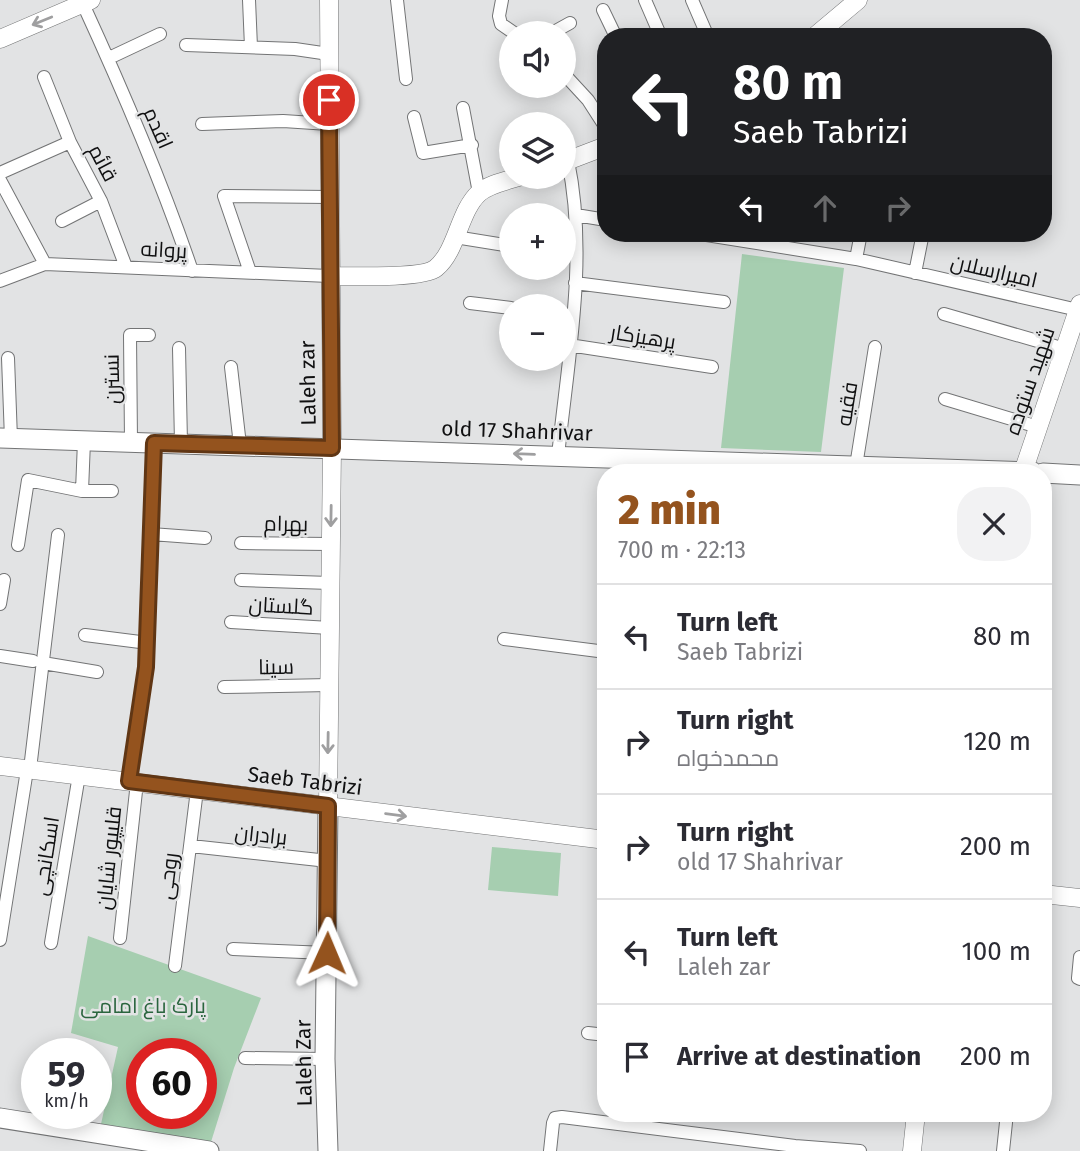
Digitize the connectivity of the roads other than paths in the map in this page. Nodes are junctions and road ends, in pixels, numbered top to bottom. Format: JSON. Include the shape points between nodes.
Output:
{"nodes":[{"id":1,"x":249,"y":0,"type":"edge"},
{"id":2,"x":329,"y":0,"type":"edge"},
{"id":3,"x":397,"y":0,"type":"edge"},
{"id":4,"x":502,"y":0,"type":"edge"},
{"id":5,"x":645,"y":0,"type":"edge"},
{"id":6,"x":692,"y":0,"type":"edge"},
{"id":7,"x":858,"y":0,"type":"edge"},
{"id":8,"x":87,"y":2,"type":"edge"},
{"id":9,"x":604,"y":10,"type":"dead end"},
{"id":10,"x":500,"y":21,"type":"edge"},
{"id":11,"x":612,"y":28,"type":"edge"},
{"id":12,"x":657,"y":28,"type":"edge"},
{"id":13,"x":704,"y":28,"type":"edge"},
{"id":14,"x":825,"y":28,"type":"edge"},
{"id":15,"x":160,"y":34,"type":"dead end"},
{"id":16,"x":0,"y":39,"type":"edge"},
{"id":17,"x":186,"y":46,"type":"dead end"},
{"id":18,"x":251,"y":47,"type":"junction"},
{"id":19,"x":329,"y":54,"type":"junction"},
{"id":20,"x":109,"y":58,"type":"junction"},
{"id":21,"x":44,"y":77,"type":"dead end"},
{"id":22,"x":406,"y":79,"type":"dead end"},
{"id":23,"x":576,"y":87,"type":"edge"},
{"id":24,"x":463,"y":108,"type":"dead end"},
{"id":25,"x":597,"y":114,"type":"edge"},
{"id":26,"x":414,"y":117,"type":"dead end"},
{"id":27,"x":202,"y":124,"type":"dead end"},
{"id":28,"x":329,"y":124,"type":"junction"},
{"id":29,"x":70,"y":142,"type":"junction"},
{"id":30,"x":472,"y":145,"type":"junction"},
{"id":31,"x":597,"y":149,"type":"edge"},
{"id":32,"x":576,"y":157,"type":"edge"},
{"id":33,"x":0,"y":173,"type":"edge"},
{"id":34,"x":0,"y":180,"type":"edge"},
{"id":35,"x":499,"y":183,"type":"edge"},
{"id":36,"x":479,"y":193,"type":"junction"},
{"id":37,"x":329,"y":197,"type":"junction"},
{"id":38,"x":101,"y":201,"type":"junction"},
{"id":39,"x":576,"y":215,"type":"joint"},
{"id":40,"x":597,"y":218,"type":"edge"},
{"id":41,"x":62,"y":221,"type":"dead end"},
{"id":42,"x":455,"y":237,"type":"junction"},
{"id":43,"x":752,"y":242,"type":"edge"},
{"id":44,"x":859,"y":242,"type":"edge"},
{"id":45,"x":921,"y":242,"type":"edge"},
{"id":46,"x":499,"y":244,"type":"edge"},
{"id":47,"x":856,"y":259,"type":"junction"},
{"id":48,"x":46,"y":264,"type":"junction"},
{"id":49,"x":126,"y":267,"type":"junction"},
{"id":50,"x":192,"y":271,"type":"junction"},
{"id":51,"x":250,"y":272,"type":"junction"},
{"id":52,"x":915,"y":272,"type":"junction"},
{"id":53,"x":576,"y":274,"type":"edge"},
{"id":54,"x":329,"y":276,"type":"junction"},
{"id":55,"x":575,"y":280,"type":"edge"},
{"id":56,"x":0,"y":281,"type":"edge"},
{"id":57,"x":575,"y":283,"type":"junction"},
{"id":58,"x":572,"y":294,"type":"edge"},
{"id":59,"x":724,"y":302,"type":"dead end"},
{"id":60,"x":470,"y":303,"type":"dead end"},
{"id":61,"x":499,"y":306,"type":"edge"},
{"id":62,"x":1079,"y":307,"type":"edge"},
{"id":63,"x":944,"y":314,"type":"dead end"},
{"id":64,"x":149,"y":335,"type":"dead end"},
{"id":65,"x":576,"y":346,"type":"edge"},
{"id":66,"x":875,"y":347,"type":"dead end"},
{"id":67,"x":179,"y":348,"type":"dead end"},
{"id":68,"x":1065,"y":349,"type":"junction"},
{"id":69,"x":8,"y":358,"type":"dead end"},
{"id":70,"x":231,"y":367,"type":"dead end"},
{"id":71,"x":712,"y":367,"type":"dead end"},
{"id":72,"x":566,"y":371,"type":"edge"},
{"id":73,"x":945,"y":400,"type":"dead end"},
{"id":74,"x":1038,"y":427,"type":"junction"},
{"id":75,"x":6,"y":438,"type":"edge"},
{"id":76,"x":84,"y":441,"type":"junction"},
{"id":77,"x":131,"y":442,"type":"junction"},
{"id":78,"x":154,"y":443,"type":"junction"},
{"id":79,"x":181,"y":443,"type":"junction"},
{"id":80,"x":240,"y":445,"type":"junction"},
{"id":81,"x":332,"y":448,"type":"junction"},
{"id":82,"x":558,"y":456,"type":"junction"},
{"id":83,"x":796,"y":464,"type":"edge"},
{"id":84,"x":856,"y":464,"type":"edge"},
{"id":85,"x":1026,"y":464,"type":"edge"},
{"id":86,"x":1052,"y":473,"type":"edge"},
{"id":87,"x":1080,"y":475,"type":"edge"},
{"id":88,"x":82,"y":491,"type":"junction"},
{"id":89,"x":112,"y":491,"type":"dead end"},
{"id":90,"x":151,"y":534,"type":"junction"},
{"id":91,"x":58,"y":535,"type":"dead end"},
{"id":92,"x":205,"y":538,"type":"dead end"},
{"id":93,"x":241,"y":543,"type":"dead end"},
{"id":94,"x":331,"y":544,"type":"junction"},
{"id":95,"x":18,"y":545,"type":"dead end"},
{"id":96,"x":4,"y":580,"type":"dead end"},
{"id":97,"x":241,"y":580,"type":"dead end"},
{"id":98,"x":330,"y":583,"type":"junction"},
{"id":99,"x":0,"y":604,"type":"edge"},
{"id":100,"x":231,"y":622,"type":"dead end"},
{"id":101,"x":330,"y":628,"type":"junction"},
{"id":102,"x":85,"y":635,"type":"dead end"},
{"id":103,"x":504,"y":639,"type":"dead end"},
{"id":104,"x":148,"y":643,"type":"junction"},
{"id":105,"x":597,"y":651,"type":"edge"},
{"id":106,"x":0,"y":656,"type":"edge"},
{"id":107,"x":38,"y":662,"type":"junction"},
{"id":108,"x":97,"y":672,"type":"dead end"},
{"id":109,"x":329,"y":685,"type":"junction"},
{"id":110,"x":224,"y":687,"type":"dead end"},
{"id":111,"x":0,"y":766,"type":"edge"},
{"id":112,"x":29,"y":769,"type":"junction"},
{"id":113,"x":79,"y":775,"type":"junction"},
{"id":114,"x":133,"y":781,"type":"junction"},
{"id":115,"x":197,"y":790,"type":"junction"},
{"id":116,"x":328,"y":806,"type":"junction"},
{"id":117,"x":597,"y":839,"type":"edge"},
{"id":118,"x":191,"y":846,"type":"junction"},
{"id":119,"x":328,"y":861,"type":"junction"},
{"id":120,"x":1052,"y":895,"type":"edge"},
{"id":121,"x":1080,"y":898,"type":"edge"},
{"id":122,"x":120,"y":938,"type":"dead end"},
{"id":123,"x":0,"y":940,"type":"edge"},
{"id":124,"x":51,"y":943,"type":"dead end"},
{"id":125,"x":233,"y":949,"type":"dead end"},
{"id":126,"x":327,"y":953,"type":"junction"},
{"id":127,"x":1080,"y":957,"type":"edge"},
{"id":128,"x":175,"y":966,"type":"dead end"},
{"id":129,"x":1080,"y":979,"type":"edge"},
{"id":130,"x":588,"y":1034,"type":"dead end"},
{"id":131,"x":597,"y":1034,"type":"edge"},
{"id":132,"x":245,"y":1058,"type":"dead end"},
{"id":133,"x":325,"y":1059,"type":"junction"},
{"id":134,"x":0,"y":1118,"type":"edge"},
{"id":135,"x":597,"y":1122,"type":"edge"},
{"id":136,"x":600,"y":1122,"type":"edge"},
{"id":137,"x":915,"y":1122,"type":"edge"},
{"id":138,"x":1006,"y":1122,"type":"edge"},
{"id":139,"x":795,"y":1148,"type":"edge"},
{"id":140,"x":207,"y":1151,"type":"edge"},
{"id":141,"x":328,"y":1151,"type":"edge"},
{"id":142,"x":550,"y":1151,"type":"edge"},
{"id":143,"x":860,"y":1151,"type":"edge"},
{"id":144,"x":912,"y":1151,"type":"edge"},
{"id":145,"x":1003,"y":1151,"type":"edge"}],
"edges":[{"from":1,"to":18,"type":"street"},
{"from":2,"to":19,"type":"main road","name":"Laleh zar"},
{"from":3,"to":22,"type":"street"},
{"from":4,"to":10,"type":"street"},
{"from":5,"to":12,"type":"street"},
{"from":6,"to":13,"type":"street"},
{"from":7,"to":14,"type":"main road"},
{"from":8,"to":16,"type":"main road","one_way":true},
{"from":8,"to":20,"type":"street","name":"اقدم"},
{"from":9,"to":11,"type":"street"},
{"from":15,"to":20,"type":"street"},
{"from":17,"to":18,"type":"street"},
{"from":18,"to":19,"type":"street"},
{"from":19,"to":28,"type":"main road","name":"Laleh zar"},
{"from":20,"to":50,"type":"street","name":"اقدم"},
{"from":21,"to":29,"type":"street","name":"قائم"},
{"from":23,"to":25,"type":"street"},
{"from":24,"to":30,"type":"street"},
{"from":26,"to":30,"type":"street","via":[[423,153]]},
{"from":27,"to":28,"type":"street"},
{"from":28,"to":37,"type":"main road","name":"Laleh zar"},
{"from":29,"to":33,"type":"street"},
{"from":29,"to":38,"type":"street","name":"قائم"},
{"from":30,"to":36,"type":"street"},
{"from":31,"to":32,"type":"main road"},
{"from":34,"to":48,"type":"street"},
{"from":35,"to":36,"type":"main road"},
{"from":36,"to":42,"type":"main road"},
{"from":37,"to":51,"type":"street","via":[[224,196]]},
{"from":37,"to":54,"type":"main road","name":"Laleh zar"},
{"from":38,"to":41,"type":"street"},
{"from":38,"to":49,"type":"street","name":"قائم"},
{"from":39,"to":40,"type":"street"},
{"from":39,"to":53,"type":"street"},
{"from":42,"to":46,"type":"street"},
{"from":42,"to":54,"type":"main road","via":[[435,269],[413,274]]},
{"from":43,"to":47,"type":"street","name":"امیرارسلان"},
{"from":44,"to":47,"type":"street"},
{"from":45,"to":52,"type":"street"},
{"from":47,"to":52,"type":"street","name":"امیرارسلان"},
{"from":48,"to":49,"type":"street","name":"پروانه"},
{"from":48,"to":56,"type":"street","name":"پروانه"},
{"from":49,"to":50,"type":"street","name":"پروانه"},
{"from":50,"to":51,"type":"street","name":"پروانه"},
{"from":51,"to":54,"type":"street","name":"پروانه"},
{"from":52,"to":62,"type":"street","name":"امیرارسلان"},
{"from":54,"to":81,"type":"main road","name":"Laleh zar"},
{"from":55,"to":57,"type":"street"},
{"from":57,"to":58,"type":"street"},
{"from":57,"to":59,"type":"street"},
{"from":60,"to":61,"type":"street"},
{"from":62,"to":68,"type":"main road","name":"شهید ستوده"},
{"from":63,"to":68,"type":"street"},
{"from":64,"to":77,"type":"street","name":"نسترن","via":[[130,335]]},
{"from":65,"to":71,"type":"street","name":"پرهیزکار"},
{"from":66,"to":84,"type":"street","name":"فقیه"},
{"from":67,"to":79,"type":"street"},
{"from":68,"to":74,"type":"main road","name":"شهید ستوده"},
{"from":69,"to":75,"type":"street"},
{"from":70,"to":80,"type":"street"},
{"from":72,"to":82,"type":"street"},
{"from":73,"to":74,"type":"street"},
{"from":74,"to":85,"type":"main road","name":"شهید ستوده"},
{"from":75,"to":76,"type":"main road","name":"old 17 Shahrivar"},
{"from":76,"to":77,"type":"main road","name":"old 17 Shahrivar"},
{"from":76,"to":88,"type":"street"},
{"from":77,"to":78,"type":"main road","name":"old 17 Shahrivar"},
{"from":78,"to":79,"type":"main road","name":"old 17 Shahrivar"},
{"from":78,"to":90,"type":"street","name":"قلیپور شایان"},
{"from":79,"to":80,"type":"main road","name":"old 17 Shahrivar"},
{"from":80,"to":81,"type":"main road","name":"old 17 Shahrivar"},
{"from":82,"to":81,"type":"main road","name":"old 17 Shahrivar","one_way":true},
{"from":81,"to":94,"type":"main road","name":"Laleh zar","one_way":true},
{"from":82,"to":83,"type":"main road","name":"old 17 Shahrivar"},
{"from":86,"to":87,"type":"main road"},
{"from":88,"to":89,"type":"street"},
{"from":88,"to":95,"type":"street","via":[[28,480]]},
{"from":90,"to":92,"type":"street"},
{"from":90,"to":104,"type":"street","name":"قلیپور شایان"},
{"from":91,"to":107,"type":"street"},
{"from":93,"to":94,"type":"street","name":"بهرام"},
{"from":94,"to":98,"type":"main road","name":"Laleh zar"},
{"from":96,"to":99,"type":"street"},
{"from":97,"to":98,"type":"street"},
{"from":98,"to":101,"type":"main road","name":"Laleh zar"},
{"from":100,"to":101,"type":"street","name":"گلستان"},
{"from":101,"to":109,"type":"main road","name":"Laleh zar"},
{"from":102,"to":104,"type":"street"},
{"from":103,"to":105,"type":"street"},
{"from":104,"to":114,"type":"street","name":"قلیپور شایان"},
{"from":106,"to":107,"type":"street"},
{"from":107,"to":108,"type":"street"},
{"from":107,"to":112,"type":"street"},
{"from":109,"to":110,"type":"street","name":"سینا"},
{"from":109,"to":116,"type":"main road","name":"Laleh zar","one_way":true},
{"from":111,"to":112,"type":"main road","name":"Saeb Tabrizi"},
{"from":112,"to":113,"type":"main road","name":"Saeb Tabrizi"},
{"from":112,"to":123,"type":"street"},
{"from":113,"to":114,"type":"main road","name":"Saeb Tabrizi"},
{"from":113,"to":124,"type":"street","name":"اسکانچی"},
{"from":114,"to":115,"type":"main road","name":"Saeb Tabrizi"},
{"from":114,"to":122,"type":"street","name":"قلیپور شایان"},
{"from":115,"to":116,"type":"main road","name":"Saeb Tabrizi"},
{"from":115,"to":118,"type":"street","name":"روحی"},
{"from":116,"to":117,"type":"main road","name":"Saeb Tabrizi","one_way":true},
{"from":116,"to":119,"type":"main road","name":"Laleh Zar"},
{"from":118,"to":119,"type":"street","name":"برادران"},
{"from":118,"to":128,"type":"street","name":"روحی"},
{"from":119,"to":126,"type":"main road","name":"Laleh Zar"},
{"from":120,"to":121,"type":"main road"},
{"from":125,"to":126,"type":"street"},
{"from":126,"to":133,"type":"main road","name":"Laleh Zar"},
{"from":127,"to":129,"type":"street"},
{"from":130,"to":131,"type":"street"},
{"from":132,"to":133,"type":"street"},
{"from":133,"to":141,"type":"main road","name":"Laleh Zar"},
{"from":134,"to":140,"type":"main road"},
{"from":135,"to":142,"type":"street","via":[[555,1118]]},
{"from":136,"to":139,"type":"street"},
{"from":137,"to":144,"type":"main road"},
{"from":138,"to":145,"type":"street"},
{"from":139,"to":143,"type":"street"}]}
